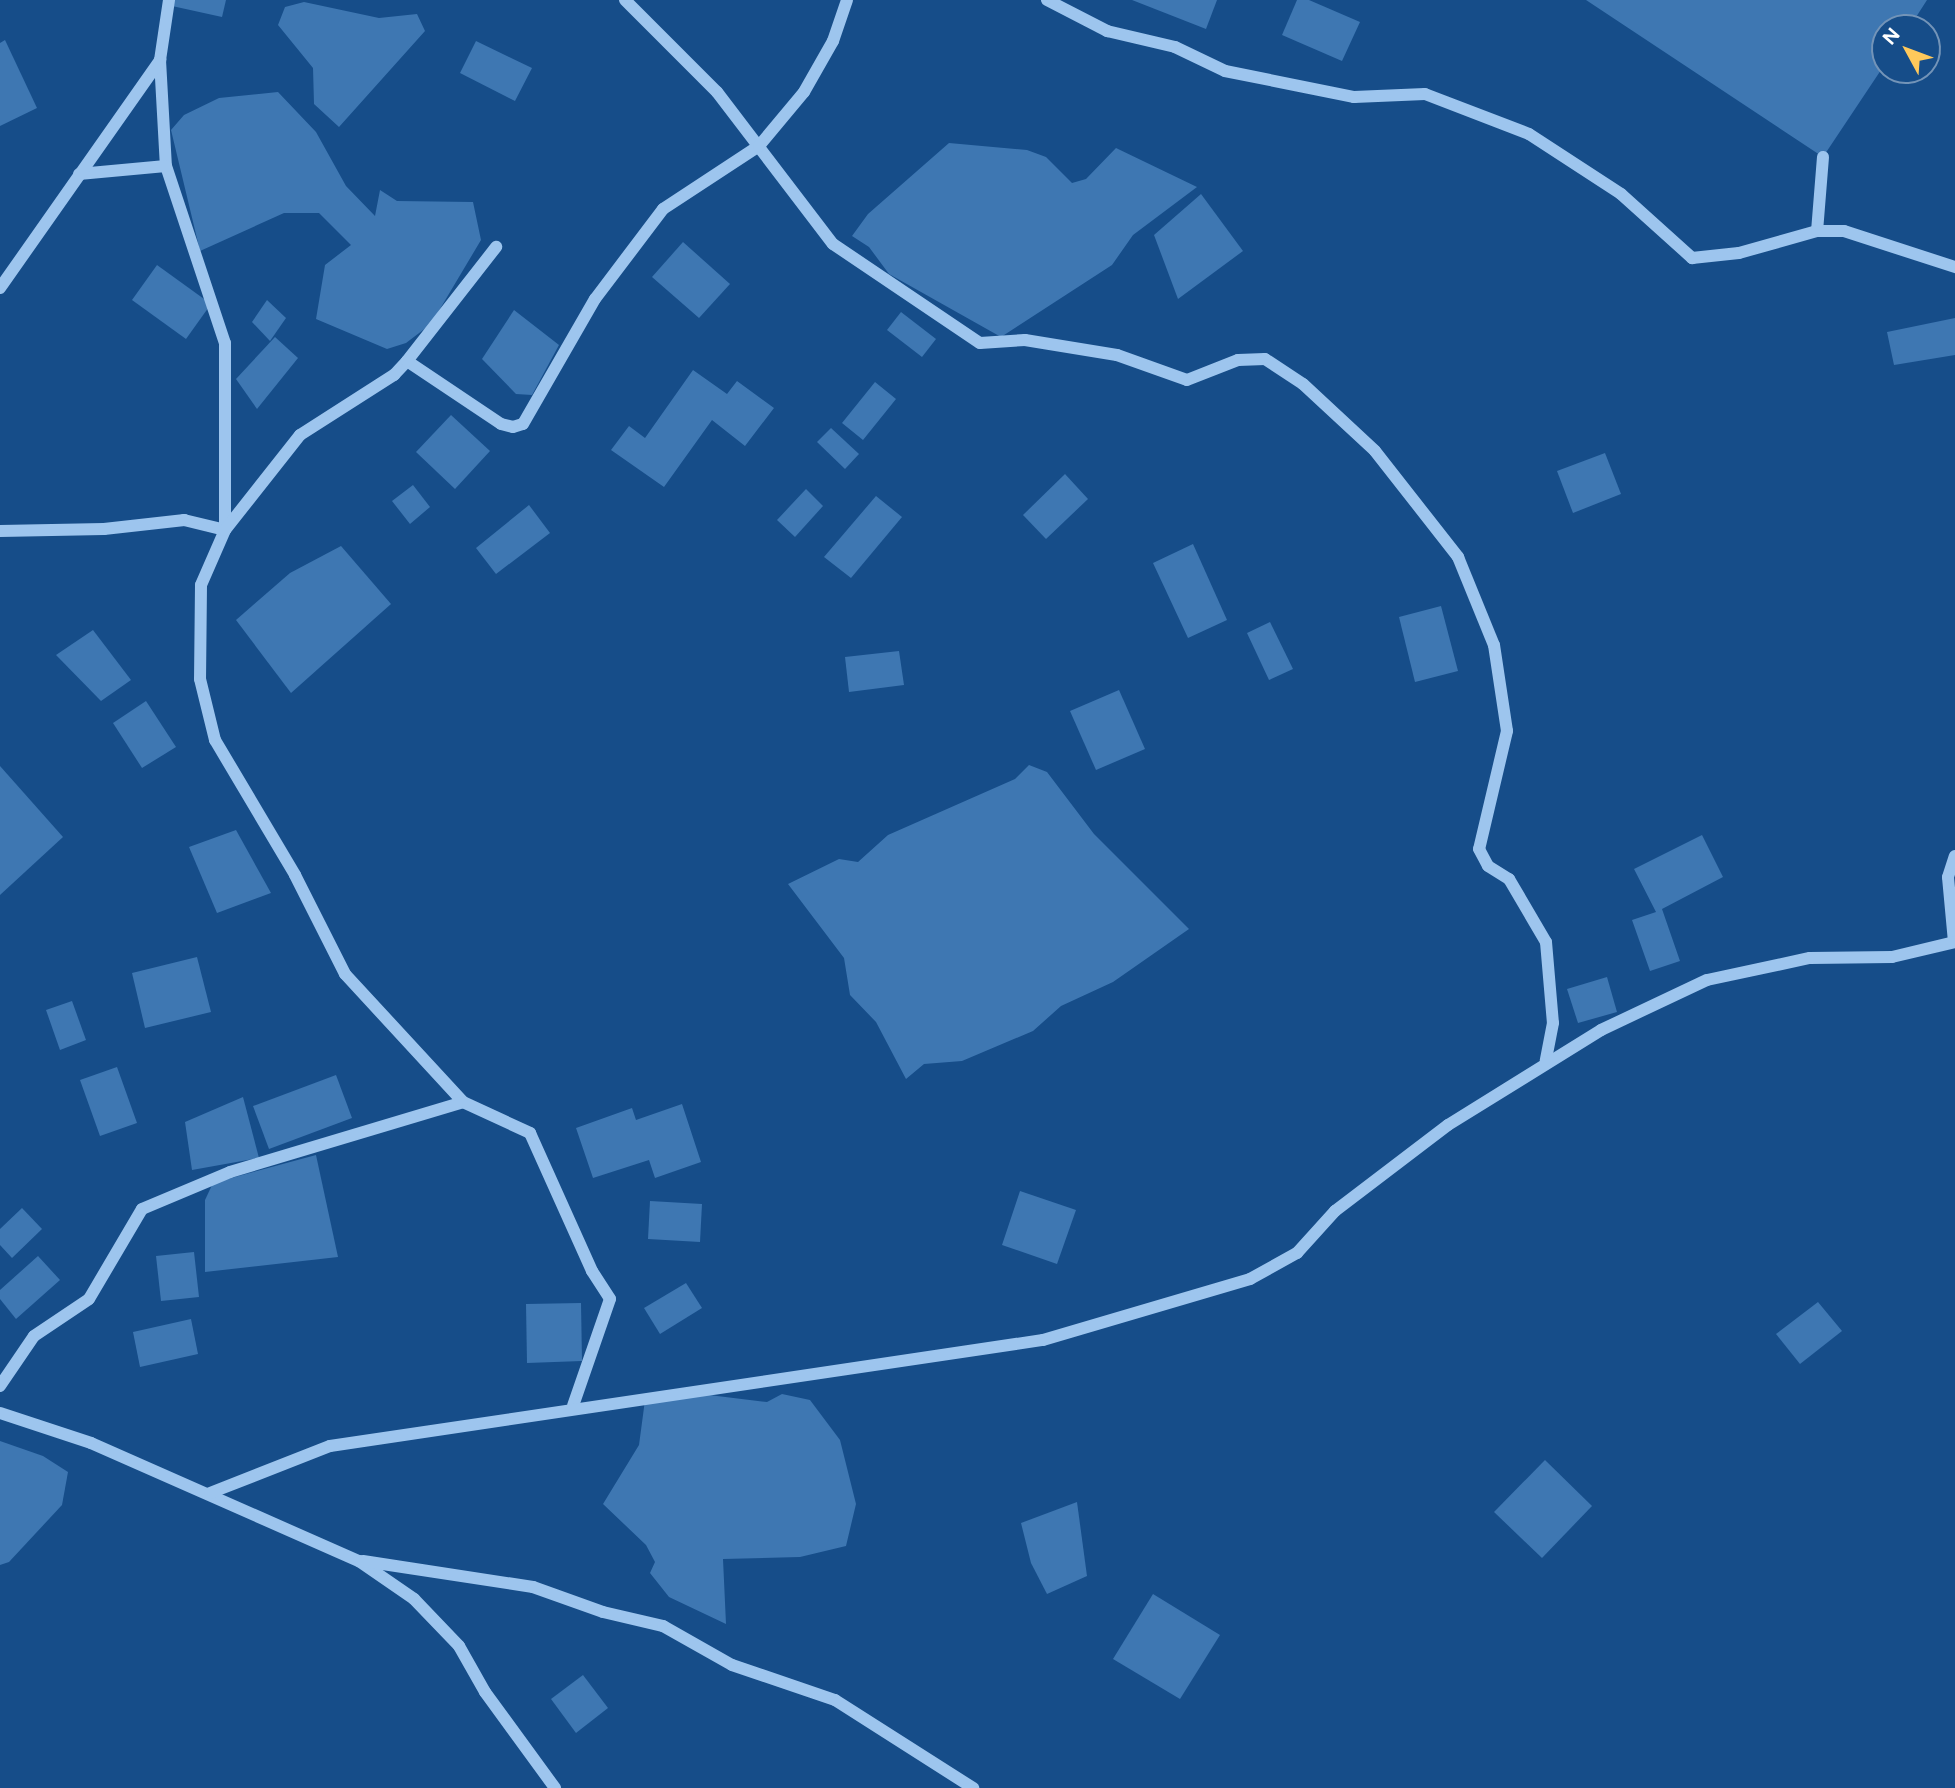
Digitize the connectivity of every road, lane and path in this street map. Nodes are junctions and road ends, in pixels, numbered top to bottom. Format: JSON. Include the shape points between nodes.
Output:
{"nodes":[{"id":1,"x":169,"y":0,"type":"edge"},
{"id":2,"x":625,"y":0,"type":"edge"},
{"id":3,"x":847,"y":0,"type":"edge"},
{"id":4,"x":1047,"y":0,"type":"edge"},
{"id":5,"x":160,"y":60,"type":"junction"},
{"id":6,"x":759,"y":146,"type":"junction"},
{"id":7,"x":1823,"y":158,"type":"dead end"},
{"id":8,"x":166,"y":166,"type":"junction"},
{"id":9,"x":79,"y":174,"type":"junction"},
{"id":10,"x":1817,"y":231,"type":"junction"},
{"id":11,"x":496,"y":247,"type":"dead end"},
{"id":12,"x":1955,"y":267,"type":"edge"},
{"id":13,"x":0,"y":288,"type":"edge"},
{"id":14,"x":407,"y":361,"type":"junction"},
{"id":15,"x":225,"y":530,"type":"junction"},
{"id":16,"x":0,"y":531,"type":"edge"},
{"id":17,"x":1955,"y":856,"type":"edge"},
{"id":18,"x":1954,"y":942,"type":"edge"},
{"id":19,"x":1546,"y":1060,"type":"junction"},
{"id":20,"x":463,"y":1102,"type":"junction"},
{"id":21,"x":0,"y":1386,"type":"edge"},
{"id":22,"x":573,"y":1406,"type":"junction"},
{"id":23,"x":0,"y":1413,"type":"edge"},
{"id":24,"x":210,"y":1493,"type":"junction"},
{"id":25,"x":359,"y":1560,"type":"junction"},
{"id":26,"x":555,"y":1788,"type":"edge"},
{"id":27,"x":973,"y":1788,"type":"edge"}],
"edges":[{"from":1,"to":5,"type":"street"},
{"from":2,"to":6,"type":"street","via":[[717,92]]},
{"from":3,"to":6,"type":"street","via":[[833,41],[804,92]]},
{"from":4,"to":10,"type":"street","via":[[1107,32],[1175,47],[1225,71],[1354,97],[1425,94],[1530,134],[1621,194],[1692,258],[1740,253]]},
{"from":5,"to":8,"type":"street"},
{"from":5,"to":9,"type":"street"},
{"from":6,"to":14,"type":"street","via":[[663,209],[595,299],[523,424],[502,424]]},
{"from":6,"to":19,"type":"street","via":[[832,244],[980,343],[1025,340],[1117,355],[1187,380],[1238,360],[1265,359],[1303,384],[1375,451],[1458,557],[1494,645],[1507,731],[1479,849],[1488,866],[1509,879],[1546,942],[1553,1023]]},
{"from":7,"to":10,"type":"street"},
{"from":8,"to":9,"type":"street"},
{"from":8,"to":15,"type":"street","via":[[225,343]]},
{"from":9,"to":13,"type":"street"},
{"from":10,"to":12,"type":"street","via":[[1844,231]]},
{"from":11,"to":14,"type":"street"},
{"from":14,"to":15,"type":"street","via":[[394,375],[300,435]]},
{"from":15,"to":16,"type":"street","via":[[184,520],[104,530]]},
{"from":15,"to":20,"type":"street","via":[[201,584],[200,679],[215,740],[295,875],[345,974]]},
{"from":17,"to":18,"type":"street","via":[[1948,877]]},
{"from":18,"to":19,"type":"street","via":[[1892,957],[1810,958],[1707,980]]},
{"from":19,"to":22,"type":"street","via":[[1377,1176],[1335,1211],[1297,1253],[1250,1279],[1043,1340]]},
{"from":20,"to":21,"type":"street","via":[[230,1172],[142,1209],[89,1300],[34,1336]]},
{"from":20,"to":22,"type":"street","via":[[530,1133],[592,1271],[610,1299]]},
{"from":22,"to":24,"type":"street","via":[[330,1446]]},
{"from":23,"to":24,"type":"street","via":[[91,1443]]},
{"from":24,"to":25,"type":"street"},
{"from":25,"to":26,"type":"street","via":[[414,1599],[459,1646],[485,1692]]},
{"from":25,"to":27,"type":"street","via":[[533,1587],[603,1612],[663,1626],[732,1665],[835,1700]]}]}
